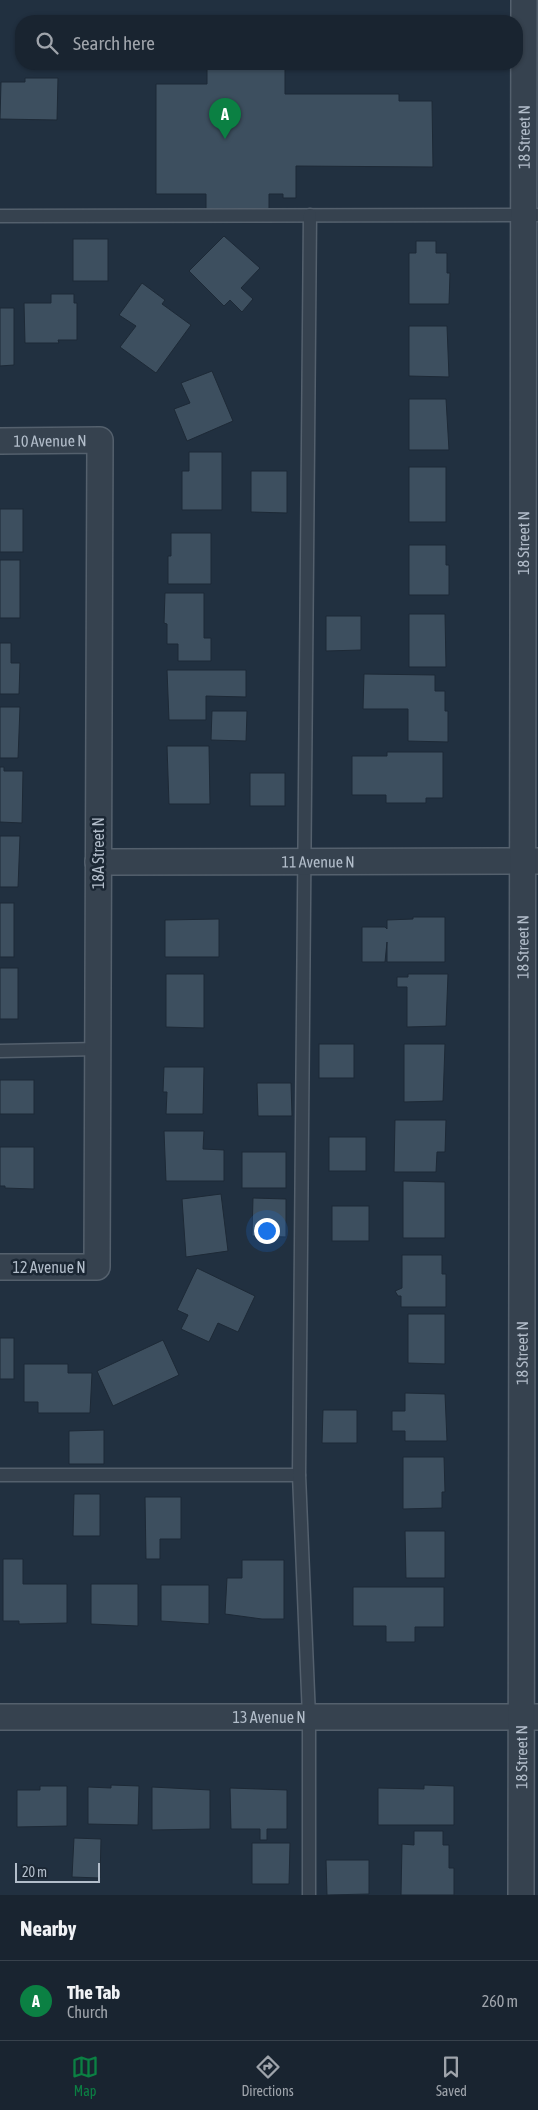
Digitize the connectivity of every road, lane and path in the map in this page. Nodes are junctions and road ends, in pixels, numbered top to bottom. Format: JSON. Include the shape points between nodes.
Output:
{"nodes":[{"id":1,"x":524,"y":0,"type":"edge"},
{"id":2,"x":310,"y":215,"type":"junction"},
{"id":3,"x":531,"y":215,"type":"edge"},
{"id":4,"x":0,"y":216,"type":"edge"},
{"id":5,"x":100,"y":440,"type":"joint"},
{"id":6,"x":0,"y":441,"type":"edge"},
{"id":7,"x":531,"y":861,"type":"edge"},
{"id":8,"x":98,"y":862,"type":"junction"},
{"id":9,"x":305,"y":862,"type":"junction"},
{"id":10,"x":98,"y":1050,"type":"junction"},
{"id":11,"x":0,"y":1051,"type":"edge"},
{"id":12,"x":0,"y":1267,"type":"edge"},
{"id":13,"x":98,"y":1267,"type":"joint"},
{"id":14,"x":0,"y":1475,"type":"edge"},
{"id":15,"x":299,"y":1475,"type":"junction"},
{"id":16,"x":0,"y":1717,"type":"edge"},
{"id":17,"x":309,"y":1717,"type":"junction"},
{"id":18,"x":530,"y":1717,"type":"edge"},
{"id":19,"x":309,"y":1895,"type":"edge"},
{"id":20,"x":521,"y":1895,"type":"edge"}],
"edges":[{"from":1,"to":3,"type":"street","name":"18 Street N"},
{"from":2,"to":3,"type":"lane"},
{"from":2,"to":4,"type":"lane"},
{"from":2,"to":9,"type":"lane"},
{"from":3,"to":7,"type":"street","name":"18 Street N"},
{"from":5,"to":6,"type":"street","name":"10 Avenue N"},
{"from":5,"to":8,"type":"street","name":"18A Street N"},
{"from":7,"to":9,"type":"street","name":"11 Avenue N"},
{"from":7,"to":18,"type":"street","name":"18 Street N"},
{"from":8,"to":9,"type":"street","name":"11 Avenue N"},
{"from":8,"to":10,"type":"street","name":"18A Street N"},
{"from":9,"to":15,"type":"lane"},
{"from":10,"to":11,"type":"lane"},
{"from":10,"to":13,"type":"street","name":"18A Street N"},
{"from":12,"to":13,"type":"street","name":"12 Avenue N"},
{"from":14,"to":15,"type":"lane"},
{"from":15,"to":17,"type":"lane"},
{"from":16,"to":17,"type":"street","name":"13 Avenue N"},
{"from":17,"to":18,"type":"street","name":"13 Avenue N"},
{"from":17,"to":19,"type":"lane"},
{"from":18,"to":20,"type":"street","name":"18 Street N"}]}
